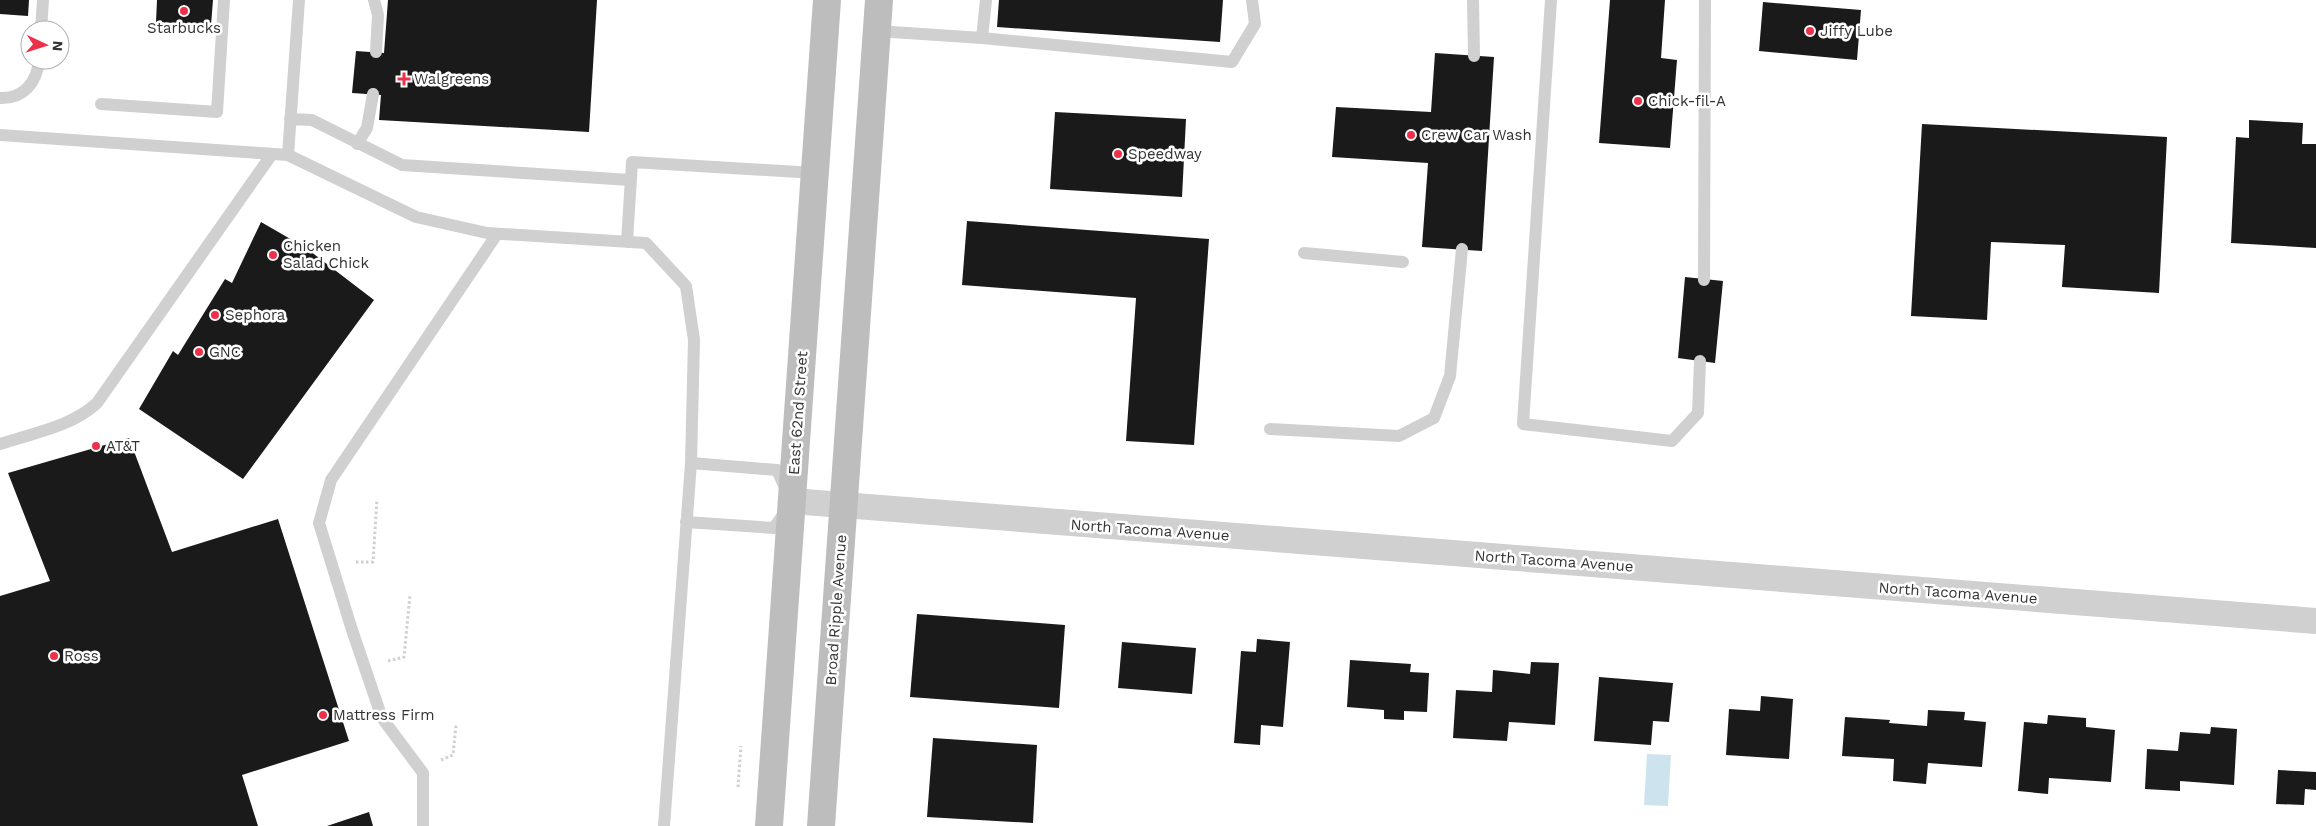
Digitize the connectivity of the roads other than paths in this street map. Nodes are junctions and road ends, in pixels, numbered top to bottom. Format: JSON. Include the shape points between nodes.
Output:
{"nodes":[{"id":1,"x":43,"y":0,"type":"edge"},
{"id":2,"x":224,"y":0,"type":"edge"},
{"id":3,"x":299,"y":0,"type":"edge"},
{"id":4,"x":374,"y":0,"type":"edge"},
{"id":5,"x":827,"y":0,"type":"edge"},
{"id":6,"x":879,"y":0,"type":"edge"},
{"id":7,"x":986,"y":0,"type":"edge"},
{"id":8,"x":1252,"y":0,"type":"edge"},
{"id":9,"x":1473,"y":0,"type":"edge"},
{"id":10,"x":1552,"y":0,"type":"edge"},
{"id":11,"x":1705,"y":0,"type":"edge"},
{"id":12,"x":42,"y":20,"type":"edge"},
{"id":13,"x":876,"y":31,"type":"junction"},
{"id":14,"x":982,"y":38,"type":"junction"},
{"id":15,"x":376,"y":52,"type":"dead end"},
{"id":16,"x":1474,"y":56,"type":"dead end"},
{"id":17,"x":37,"y":70,"type":"edge"},
{"id":18,"x":373,"y":94,"type":"dead end"},
{"id":19,"x":0,"y":98,"type":"edge"},
{"id":20,"x":101,"y":104,"type":"dead end"},
{"id":21,"x":290,"y":119,"type":"junction"},
{"id":22,"x":0,"y":135,"type":"edge"},
{"id":23,"x":356,"y":144,"type":"junction"},
{"id":24,"x":272,"y":154,"type":"junction"},
{"id":25,"x":288,"y":155,"type":"junction"},
{"id":26,"x":815,"y":173,"type":"junction"},
{"id":27,"x":630,"y":180,"type":"junction"},
{"id":28,"x":497,"y":234,"type":"junction"},
{"id":29,"x":627,"y":242,"type":"junction"},
{"id":30,"x":1462,"y":249,"type":"dead end"},
{"id":31,"x":1304,"y":252,"type":"dead end"},
{"id":32,"x":1403,"y":262,"type":"dead end"},
{"id":33,"x":1704,"y":280,"type":"dead end"},
{"id":34,"x":1700,"y":361,"type":"dead end"},
{"id":35,"x":1270,"y":429,"type":"dead end"},
{"id":36,"x":0,"y":444,"type":"edge"},
{"id":37,"x":690,"y":463,"type":"junction"},
{"id":38,"x":792,"y":501,"type":"junction"},
{"id":39,"x":844,"y":506,"type":"junction"},
{"id":40,"x":686,"y":522,"type":"junction"},
{"id":41,"x":2316,"y":621,"type":"edge"},
{"id":42,"x":423,"y":826,"type":"edge"},
{"id":43,"x":664,"y":826,"type":"edge"},
{"id":44,"x":769,"y":826,"type":"edge"},
{"id":45,"x":821,"y":826,"type":"edge"}],
"edges":[{"from":1,"to":12,"type":"lane"},
{"from":2,"to":20,"type":"lane","via":[[217,112]]},
{"from":3,"to":21,"type":"lane"},
{"from":4,"to":15,"type":"lane","via":[[378,15]]},
{"from":5,"to":26,"type":"street","name":"East 62nd Street"},
{"from":6,"to":13,"type":"street"},
{"from":7,"to":14,"type":"lane"},
{"from":8,"to":14,"type":"lane","via":[[1255,24],[1232,62]]},
{"from":9,"to":16,"type":"lane"},
{"from":10,"to":34,"type":"lane","via":[[1523,424],[1672,440],[1698,414]]},
{"from":11,"to":33,"type":"lane"},
{"from":13,"to":14,"type":"lane"},
{"from":13,"to":39,"type":"street"},
{"from":17,"to":19,"type":"lane","via":[[30,87],[11,98]]},
{"from":18,"to":23,"type":"lane","via":[[367,128]]},
{"from":21,"to":23,"type":"lane","via":[[312,120]]},
{"from":21,"to":25,"type":"lane"},
{"from":22,"to":24,"type":"lane"},
{"from":23,"to":27,"type":"lane","via":[[402,165]]},
{"from":24,"to":25,"type":"lane"},
{"from":24,"to":36,"type":"lane","via":[[97,403],[74,420]]},
{"from":25,"to":28,"type":"lane","via":[[416,217]]},
{"from":26,"to":27,"type":"lane","via":[[632,162]]},
{"from":26,"to":38,"type":"street","name":"East 62nd Street"},
{"from":27,"to":29,"type":"lane"},
{"from":28,"to":29,"type":"lane"},
{"from":28,"to":42,"type":"lane","via":[[331,480],[319,523],[382,718],[422,773]]},
{"from":29,"to":37,"type":"lane","via":[[646,243],[686,286],[694,340]]},
{"from":30,"to":35,"type":"lane","via":[[1450,376],[1434,418],[1399,436]]},
{"from":31,"to":32,"type":"lane"},
{"from":37,"to":38,"type":"lane","via":[[777,470]]},
{"from":37,"to":40,"type":"lane"},
{"from":38,"to":39,"type":"street","name":"North Tacoma Avenue"},
{"from":38,"to":40,"type":"lane","via":[[774,528]]},
{"from":38,"to":44,"type":"street","name":"East 62nd Street"},
{"from":39,"to":41,"type":"street","name":"North Tacoma Avenue"},
{"from":39,"to":45,"type":"street","name":"Broad Ripple Avenue"},
{"from":40,"to":43,"type":"lane"}]}
